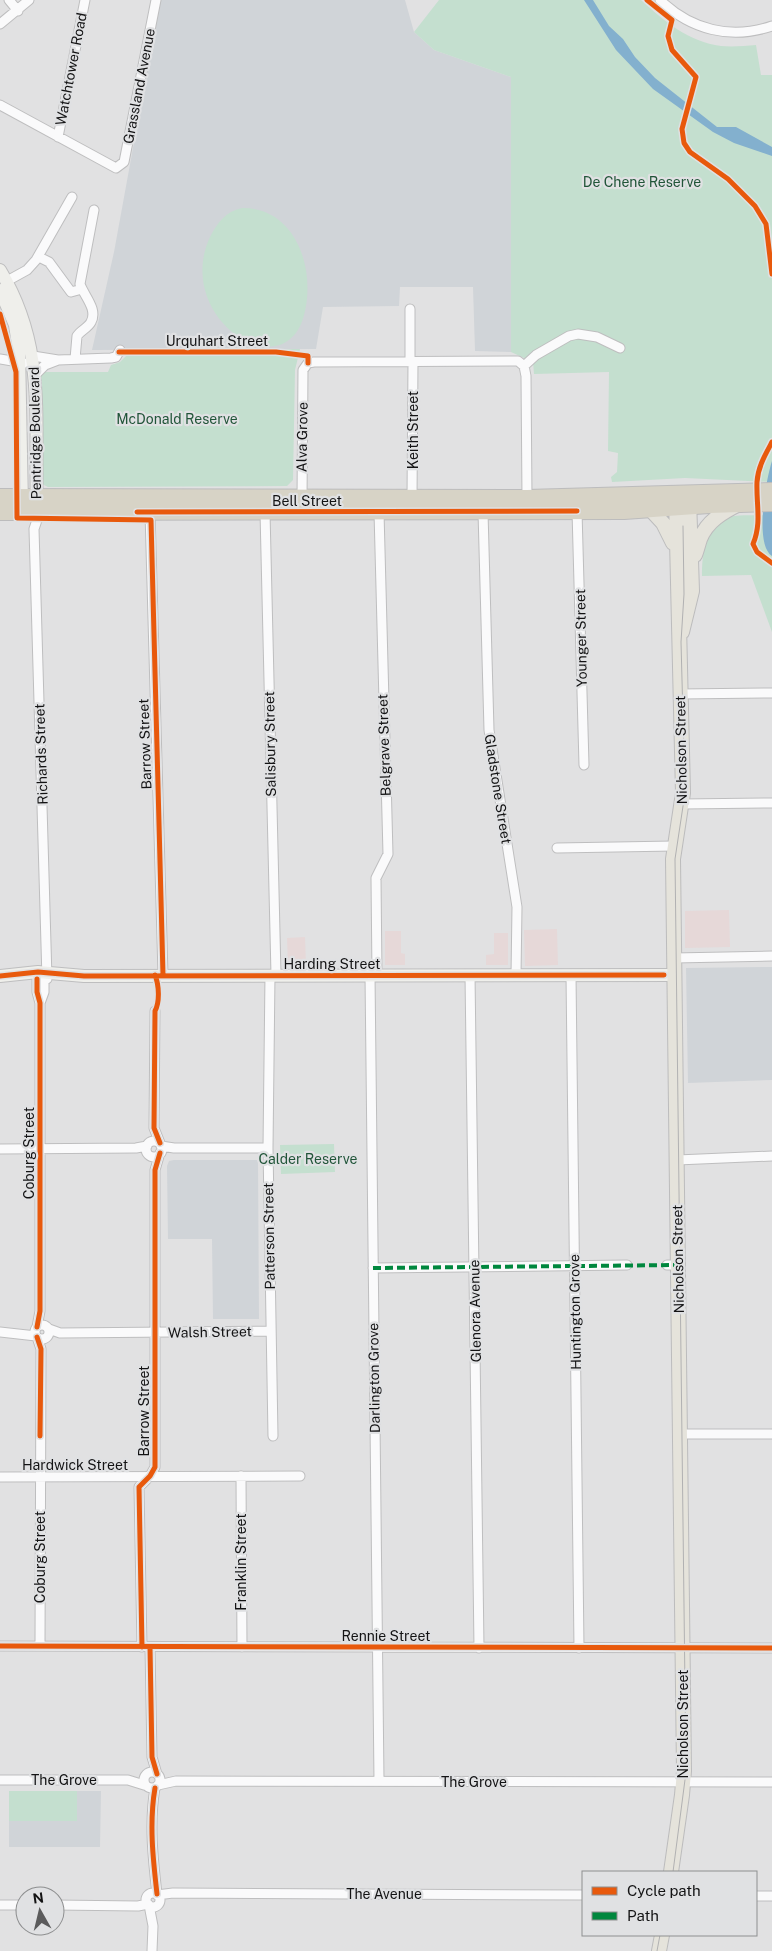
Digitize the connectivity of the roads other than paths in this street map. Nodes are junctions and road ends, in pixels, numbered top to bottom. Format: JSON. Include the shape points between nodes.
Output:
{"nodes":[{"id":1,"x":9,"y":0,"type":"edge"},
{"id":2,"x":30,"y":0,"type":"edge"},
{"id":3,"x":85,"y":0,"type":"edge"},
{"id":4,"x":156,"y":0,"type":"edge"},
{"id":5,"x":660,"y":0,"type":"edge"},
{"id":6,"x":18,"y":11,"type":"junction"},
{"id":7,"x":0,"y":24,"type":"edge"},
{"id":8,"x":772,"y":26,"type":"edge"},
{"id":9,"x":0,"y":105,"type":"edge"},
{"id":10,"x":58,"y":137,"type":"junction"},
{"id":11,"x":72,"y":197,"type":"dead end"},
{"id":12,"x":94,"y":210,"type":"dead end"},
{"id":13,"x":39,"y":257,"type":"junction"},
{"id":14,"x":2,"y":282,"type":"edge"},
{"id":15,"x":82,"y":289,"type":"junction"},
{"id":16,"x":410,"y":309,"type":"dead end"},
{"id":17,"x":620,"y":348,"type":"dead end"},
{"id":18,"x":120,"y":350,"type":"dead end"},
{"id":19,"x":33,"y":356,"type":"junction"},
{"id":20,"x":0,"y":359,"type":"edge"},
{"id":21,"x":75,"y":359,"type":"junction"},
{"id":22,"x":20,"y":360,"type":"junction"},
{"id":23,"x":58,"y":360,"type":"junction"},
{"id":24,"x":411,"y":362,"type":"junction"},
{"id":25,"x":521,"y":363,"type":"junction"},
{"id":26,"x":35,"y":372,"type":"junction"},
{"id":27,"x":772,"y":491,"type":"edge"},
{"id":28,"x":623,"y":495,"type":"junction"},
{"id":29,"x":0,"y":496,"type":"edge"},
{"id":30,"x":412,"y":498,"type":"junction"},
{"id":31,"x":527,"y":498,"type":"junction"},
{"id":32,"x":742,"y":499,"type":"junction"},
{"id":33,"x":682,"y":500,"type":"junction"},
{"id":34,"x":772,"y":503,"type":"edge"},
{"id":35,"x":302,"y":505,"type":"junction"},
{"id":36,"x":31,"y":507,"type":"junction"},
{"id":37,"x":651,"y":510,"type":"junction"},
{"id":38,"x":578,"y":511,"type":"junction"},
{"id":39,"x":624,"y":511,"type":"junction"},
{"id":40,"x":0,"y":512,"type":"edge"},
{"id":41,"x":150,"y":512,"type":"junction"},
{"id":42,"x":265,"y":512,"type":"junction"},
{"id":43,"x":379,"y":512,"type":"junction"},
{"id":44,"x":483,"y":512,"type":"junction"},
{"id":45,"x":34,"y":529,"type":"junction"},
{"id":46,"x":676,"y":548,"type":"junction"},
{"id":47,"x":692,"y":560,"type":"junction"},
{"id":48,"x":679,"y":645,"type":"junction"},
{"id":49,"x":772,"y":693,"type":"edge"},
{"id":50,"x":680,"y":694,"type":"junction"},
{"id":51,"x":584,"y":765,"type":"dead end"},
{"id":52,"x":772,"y":803,"type":"edge"},
{"id":53,"x":683,"y":804,"type":"junction"},
{"id":54,"x":674,"y":846,"type":"junction"},
{"id":55,"x":557,"y":848,"type":"dead end"},
{"id":56,"x":772,"y":956,"type":"edge"},
{"id":57,"x":674,"y":958,"type":"junction"},
{"id":58,"x":163,"y":975,"type":"junction"},
{"id":59,"x":273,"y":975,"type":"junction"},
{"id":60,"x":373,"y":975,"type":"junction"},
{"id":61,"x":470,"y":975,"type":"junction"},
{"id":62,"x":516,"y":975,"type":"junction"},
{"id":63,"x":571,"y":975,"type":"junction"},
{"id":64,"x":674,"y":975,"type":"junction"},
{"id":65,"x":5,"y":976,"type":"edge"},
{"id":66,"x":44,"y":977,"type":"junction"},
{"id":67,"x":155,"y":1011,"type":"dead end"},
{"id":68,"x":154,"y":1128,"type":"junction"},
{"id":69,"x":160,"y":1148,"type":"junction"},
{"id":70,"x":268,"y":1148,"type":"junction"},
{"id":71,"x":0,"y":1149,"type":"edge"},
{"id":72,"x":41,"y":1149,"type":"junction"},
{"id":73,"x":148,"y":1149,"type":"junction"},
{"id":74,"x":772,"y":1156,"type":"edge"},
{"id":75,"x":677,"y":1160,"type":"junction"},
{"id":76,"x":155,"y":1170,"type":"junction"},
{"id":77,"x":627,"y":1265,"type":"dead end"},
{"id":78,"x":574,"y":1266,"type":"junction"},
{"id":79,"x":474,"y":1267,"type":"junction"},
{"id":80,"x":373,"y":1268,"type":"junction"},
{"id":81,"x":270,"y":1331,"type":"junction"},
{"id":82,"x":0,"y":1332,"type":"edge"},
{"id":83,"x":42,"y":1332,"type":"junction"},
{"id":84,"x":156,"y":1333,"type":"junction"},
{"id":85,"x":681,"y":1434,"type":"junction"},
{"id":86,"x":772,"y":1434,"type":"edge"},
{"id":87,"x":273,"y":1436,"type":"dead end"},
{"id":88,"x":150,"y":1476,"type":"junction"},
{"id":89,"x":241,"y":1476,"type":"junction"},
{"id":90,"x":300,"y":1476,"type":"dead end"},
{"id":91,"x":0,"y":1477,"type":"edge"},
{"id":92,"x":40,"y":1477,"type":"junction"},
{"id":93,"x":0,"y":1646,"type":"edge"},
{"id":94,"x":40,"y":1646,"type":"junction"},
{"id":95,"x":146,"y":1647,"type":"junction"},
{"id":96,"x":242,"y":1647,"type":"junction"},
{"id":97,"x":378,"y":1647,"type":"junction"},
{"id":98,"x":682,"y":1647,"type":"junction"},
{"id":99,"x":479,"y":1648,"type":"junction"},
{"id":100,"x":579,"y":1648,"type":"junction"},
{"id":101,"x":772,"y":1648,"type":"edge"},
{"id":102,"x":0,"y":1780,"type":"edge"},
{"id":103,"x":152,"y":1780,"type":"junction"},
{"id":104,"x":379,"y":1781,"type":"junction"},
{"id":105,"x":772,"y":1782,"type":"edge"},
{"id":106,"x":683,"y":1783,"type":"junction"},
{"id":107,"x":671,"y":1871,"type":"edge"},
{"id":108,"x":582,"y":1895,"type":"edge"},
{"id":109,"x":757,"y":1896,"type":"edge"},
{"id":110,"x":772,"y":1896,"type":"edge"},
{"id":111,"x":152,"y":1900,"type":"junction"},
{"id":112,"x":0,"y":1905,"type":"edge"},
{"id":113,"x":15,"y":1905,"type":"edge"},
{"id":114,"x":65,"y":1905,"type":"edge"},
{"id":115,"x":662,"y":1936,"type":"edge"},
{"id":116,"x":152,"y":1951,"type":"edge"},
{"id":117,"x":659,"y":1951,"type":"edge"}],
"edges":[{"from":1,"to":6,"type":"street"},
{"from":2,"to":6,"type":"street"},
{"from":3,"to":10,"type":"street","name":"Watchtower Road"},
{"from":4,"to":10,"type":"street","name":"Grassland Avenue","via":[[124,162],[116,168]]},
{"from":5,"to":8,"type":"street","via":[[680,16],[710,30],[745,32]]},
{"from":6,"to":7,"type":"street"},
{"from":9,"to":10,"type":"street"},
{"from":11,"to":13,"type":"street"},
{"from":12,"to":15,"type":"street"},
{"from":13,"to":14,"type":"street","via":[[27,270]]},
{"from":13,"to":15,"type":"street","via":[[49,262],[71,292]]},
{"from":14,"to":19,"type":"street","name":"Pentridge Boulevard","via":[[24,322]]},
{"from":14,"to":22,"type":"street","name":"Pentridge Boulevard","via":[[15,325]]},
{"from":15,"to":21,"type":"street","via":[[93,315],[91,324],[77,336]]},
{"from":16,"to":24,"type":"street","name":"Keith Street"},
{"from":17,"to":25,"type":"street","via":[[597,336],[578,334]]},
{"from":18,"to":21,"type":"street","via":[[116,357]]},
{"from":19,"to":23,"type":"street"},
{"from":19,"to":26,"type":"street","name":"Pentridge Boulevard"},
{"from":20,"to":22,"type":"street"},
{"from":21,"to":23,"type":"street"},
{"from":22,"to":26,"type":"street"},
{"from":22,"to":36,"type":"street","name":"Pentridge Boulevard"},
{"from":23,"to":26,"type":"street"},
{"from":24,"to":25,"type":"street"},
{"from":24,"to":30,"type":"street","name":"Keith Street"},
{"from":24,"to":35,"type":"street","name":"Alva Grove","via":[[308,363],[303,370]]},
{"from":25,"to":31,"type":"street","via":[[526,376]]},
{"from":26,"to":36,"type":"street","name":"Pentridge Boulevard"},
{"from":27,"to":32,"type":"highway","name":"Bell Street"},
{"from":28,"to":31,"type":"highway","name":"Bell Street"},
{"from":28,"to":33,"type":"highway","name":"Bell Street"},
{"from":28,"to":39,"type":"highway"},
{"from":29,"to":36,"type":"highway","name":"Bell Street"},
{"from":30,"to":31,"type":"highway","name":"Bell Street"},
{"from":30,"to":35,"type":"highway","name":"Bell Street"},
{"from":32,"to":33,"type":"highway","name":"Bell Street"},
{"from":32,"to":34,"type":"highway","name":"Bell Street"},
{"from":32,"to":47,"type":"main road","via":[[709,523]]},
{"from":33,"to":37,"type":"highway","name":"Bell Street"},
{"from":33,"to":46,"type":"main road","name":"Nicholson Street"},
{"from":33,"to":47,"type":"main road","name":"Nicholson Street"},
{"from":35,"to":36,"type":"highway","name":"Bell Street"},
{"from":35,"to":42,"type":"highway","name":"Bell Street"},
{"from":35,"to":43,"type":"highway","name":"Bell Street"},
{"from":36,"to":40,"type":"highway","name":"Bell Street"},
{"from":36,"to":41,"type":"highway","name":"Bell Street"},
{"from":36,"to":45,"type":"street","name":"Richards Street"},
{"from":36,"to":45,"type":"street","via":[[37,520]]},
{"from":37,"to":39,"type":"highway","name":"Bell Street"},
{"from":37,"to":46,"type":"main road","via":[[664,523]]},
{"from":38,"to":39,"type":"highway","name":"Bell Street"},
{"from":38,"to":44,"type":"highway","name":"Bell Street"},
{"from":38,"to":51,"type":"street","name":"Younger Street"},
{"from":41,"to":42,"type":"highway","name":"Bell Street"},
{"from":41,"to":58,"type":"street","name":"Barrow Street"},
{"from":42,"to":59,"type":"street","name":"Salisbury Street"},
{"from":43,"to":44,"type":"highway","name":"Bell Street"},
{"from":43,"to":60,"type":"street","name":"Belgrave Street","via":[[388,854],[376,878]]},
{"from":44,"to":62,"type":"street","name":"Gladstone Street","via":[[488,730],[516,900]]},
{"from":45,"to":66,"type":"street","name":"Richards Street"},
{"from":46,"to":48,"type":"main road","name":"Nicholson Street"},
{"from":47,"to":48,"type":"main road","name":"Nicholson Street","via":[[691,599]]},
{"from":48,"to":50,"type":"main road","name":"Nicholson Street"},
{"from":49,"to":50,"type":"street"},
{"from":50,"to":53,"type":"main road","name":"Nicholson Street"},
{"from":52,"to":53,"type":"street"},
{"from":53,"to":54,"type":"main road","name":"Nicholson Street"},
{"from":54,"to":55,"type":"street"},
{"from":54,"to":57,"type":"main road","name":"Nicholson Street"},
{"from":56,"to":57,"type":"street"},
{"from":57,"to":64,"type":"main road","name":"Nicholson Street"},
{"from":58,"to":59,"type":"street","name":"Harding Street"},
{"from":58,"to":66,"type":"street","name":"Harding Street"},
{"from":59,"to":60,"type":"street","name":"Harding Street"},
{"from":59,"to":70,"type":"street","name":"Patterson Street"},
{"from":60,"to":61,"type":"street","name":"Harding Street"},
{"from":60,"to":80,"type":"street","name":"Darlington Grove"},
{"from":61,"to":62,"type":"street","name":"Harding Street"},
{"from":61,"to":79,"type":"street","name":"Glenora Avenue"},
{"from":62,"to":63,"type":"street","name":"Harding Street"},
{"from":63,"to":64,"type":"street","name":"Harding Street"},
{"from":63,"to":78,"type":"street","name":"Huntington Grove"},
{"from":64,"to":75,"type":"main road","name":"Nicholson Street"},
{"from":65,"to":66,"type":"street","name":"Harding Street"},
{"from":66,"to":72,"type":"street","name":"Coburg Street","via":[[40,1003]]},
{"from":67,"to":68,"type":"street"},
{"from":68,"to":69,"type":"street"},
{"from":68,"to":73,"type":"street"},
{"from":69,"to":70,"type":"street"},
{"from":69,"to":73,"type":"street","via":[[153,1141]]},
{"from":69,"to":73,"type":"street","via":[[156,1156]]},
{"from":69,"to":76,"type":"street","name":"Barrow Street"},
{"from":70,"to":81,"type":"street","name":"Patterson Street"},
{"from":71,"to":72,"type":"street"},
{"from":72,"to":73,"type":"street"},
{"from":72,"to":83,"type":"street","name":"Coburg Street"},
{"from":73,"to":76,"type":"street","name":"Barrow Street"},
{"from":74,"to":75,"type":"street"},
{"from":75,"to":85,"type":"main road","name":"Nicholson Street","via":[[672,1265]]},
{"from":76,"to":84,"type":"street","name":"Barrow Street"},
{"from":77,"to":78,"type":"street"},
{"from":78,"to":79,"type":"street"},
{"from":78,"to":100,"type":"street","name":"Huntington Grove"},
{"from":79,"to":80,"type":"street"},
{"from":79,"to":99,"type":"street","name":"Glenora Avenue"},
{"from":80,"to":97,"type":"street","name":"Darlington Grove"},
{"from":81,"to":84,"type":"street","name":"Walsh Street"},
{"from":81,"to":87,"type":"street","name":"Patterson Street"},
{"from":82,"to":83,"type":"street","name":"Walsh Street"},
{"from":83,"to":84,"type":"street","name":"Walsh Street"},
{"from":83,"to":92,"type":"street","name":"Coburg Street"},
{"from":84,"to":88,"type":"street","name":"Barrow Street","via":[[155,1467]]},
{"from":85,"to":86,"type":"street"},
{"from":85,"to":98,"type":"main road","name":"Nicholson Street"},
{"from":88,"to":89,"type":"street","name":"Hardwick Street"},
{"from":88,"to":92,"type":"street","name":"Hardwick Street"},
{"from":88,"to":95,"type":"street","name":"Barrow Street","via":[[139,1487]]},
{"from":89,"to":90,"type":"street","name":"Hardwick Street"},
{"from":89,"to":96,"type":"street","name":"Franklin Street"},
{"from":91,"to":92,"type":"street","name":"Hardwick Street"},
{"from":92,"to":94,"type":"street","name":"Coburg Street"},
{"from":93,"to":94,"type":"street","name":"Rennie Street"},
{"from":94,"to":95,"type":"street","name":"Rennie Street"},
{"from":95,"to":96,"type":"street","name":"Rennie Street"},
{"from":95,"to":103,"type":"street","name":"Barrow Street"},
{"from":96,"to":97,"type":"street","name":"Rennie Street"},
{"from":97,"to":99,"type":"street","name":"Rennie Street"},
{"from":97,"to":104,"type":"street","name":"Darlington Grove"},
{"from":98,"to":100,"type":"street","name":"Rennie Street"},
{"from":98,"to":101,"type":"street","name":"Rennie Street"},
{"from":98,"to":106,"type":"main road","name":"Nicholson Street"},
{"from":99,"to":100,"type":"street","name":"Rennie Street"},
{"from":102,"to":103,"type":"street","name":"The Grove"},
{"from":103,"to":104,"type":"street","name":"The Grove"},
{"from":103,"to":111,"type":"street","name":"Barrow Street"},
{"from":104,"to":106,"type":"street","name":"The Grove"},
{"from":105,"to":106,"type":"street","name":"The Grove"},
{"from":106,"to":107,"type":"main road","name":"Nicholson Street"},
{"from":108,"to":111,"type":"street","name":"The Avenue","via":[[186,1894]]},
{"from":109,"to":110,"type":"street"},
{"from":111,"to":114,"type":"street","name":"The Avenue","via":[[123,1905]]},
{"from":111,"to":116,"type":"street","name":"Barrow Street"},
{"from":112,"to":113,"type":"street"},
{"from":115,"to":117,"type":"main road"}]}
